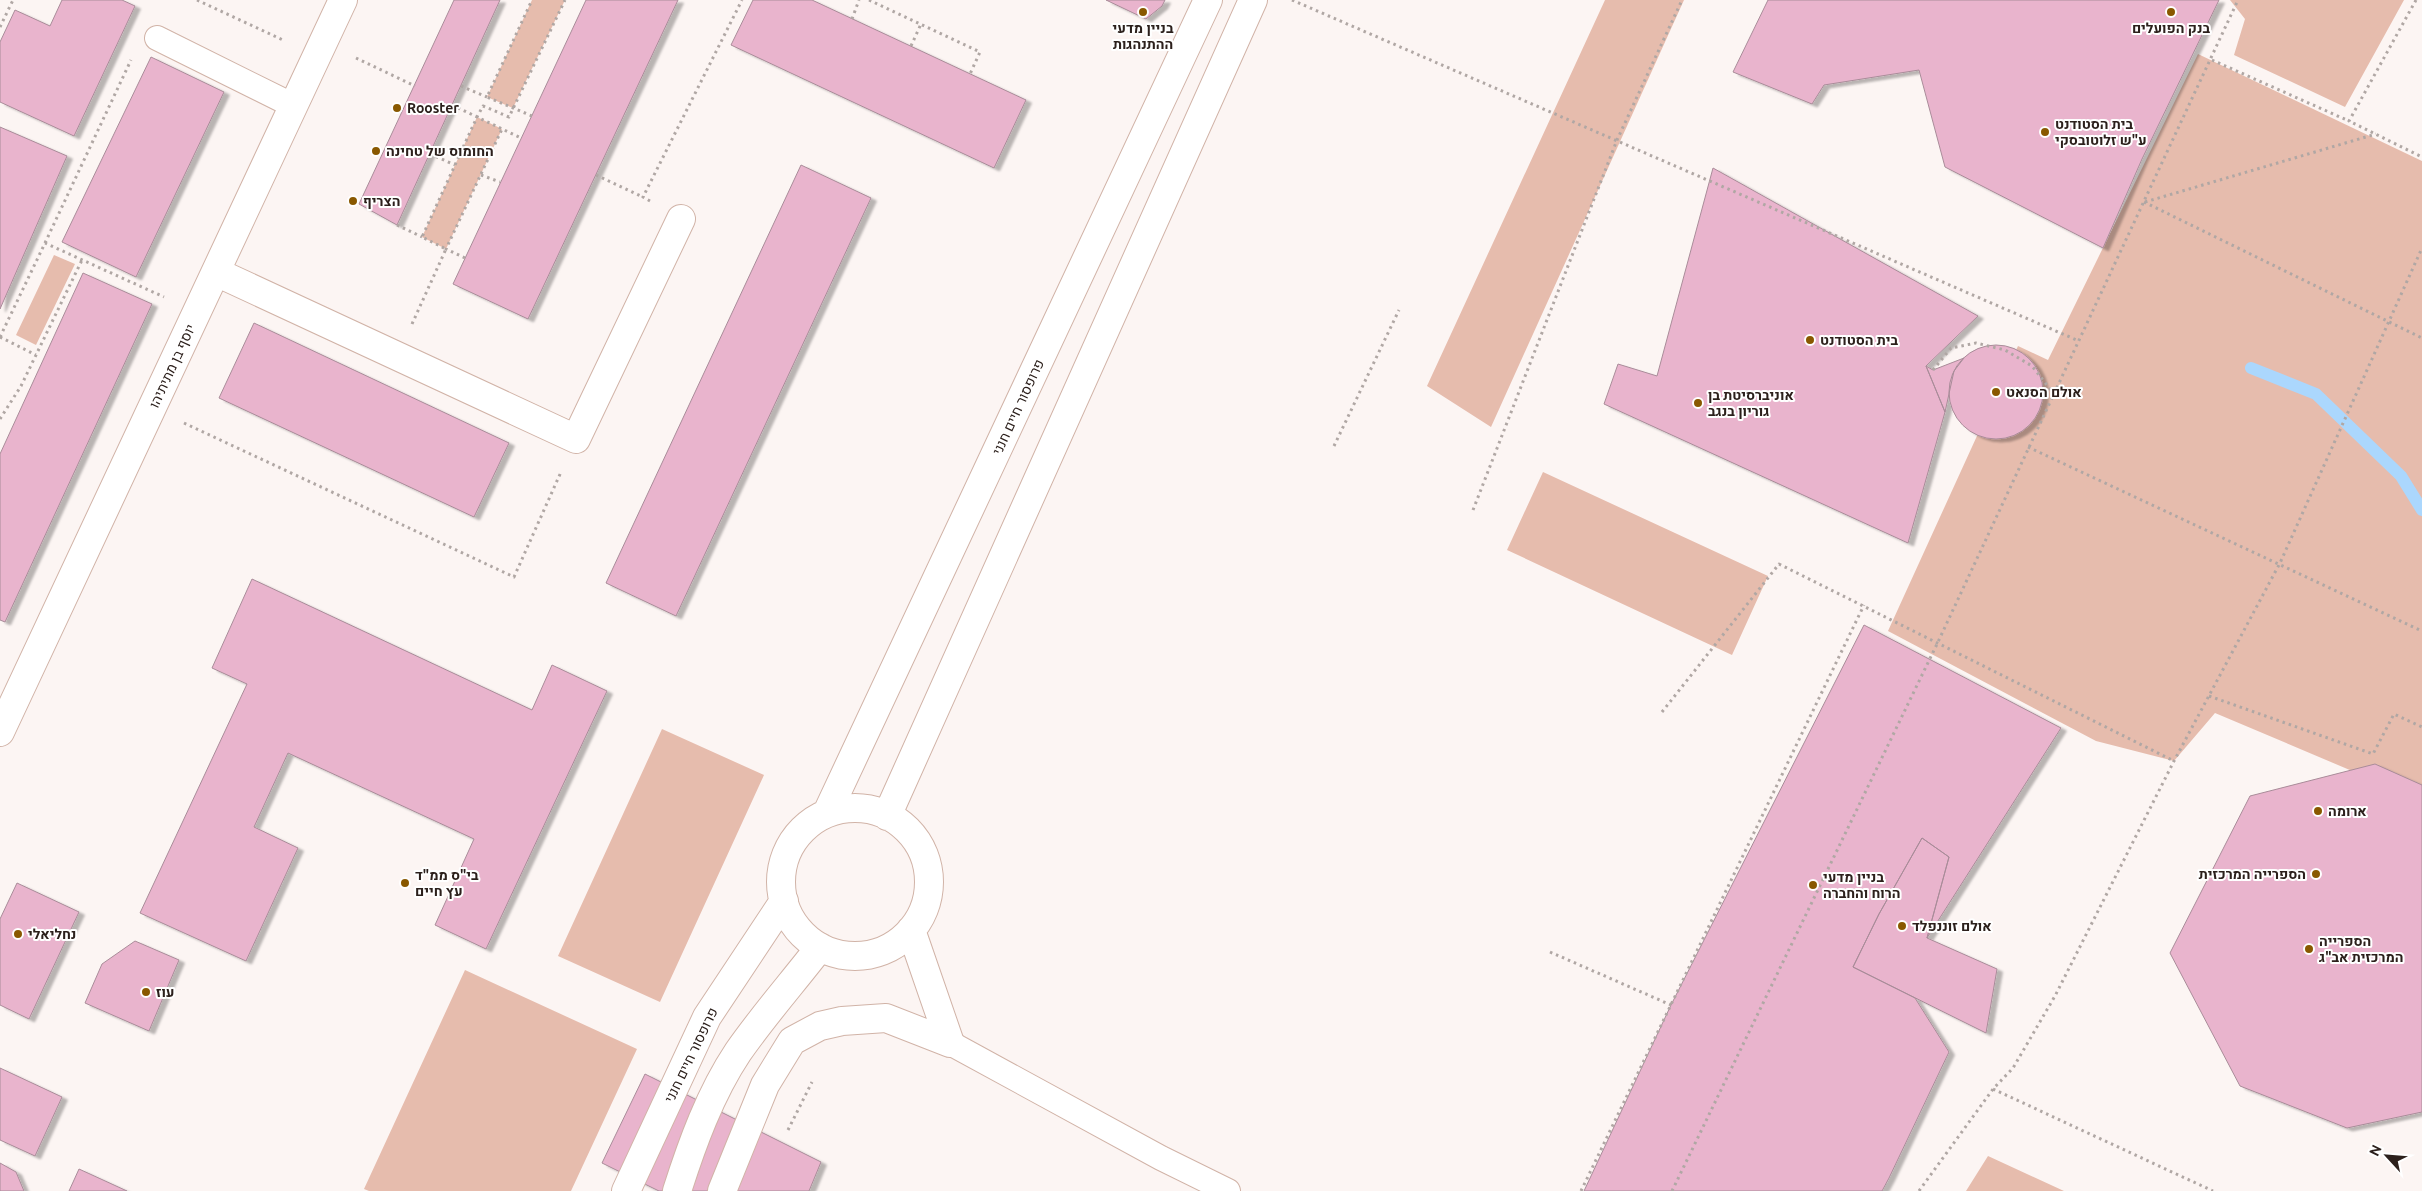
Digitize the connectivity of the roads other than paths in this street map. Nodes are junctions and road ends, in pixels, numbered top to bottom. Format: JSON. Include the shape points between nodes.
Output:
{"nodes":[{"id":1,"x":343,"y":0,"type":"edge"},
{"id":2,"x":1208,"y":0,"type":"edge"},
{"id":3,"x":1253,"y":0,"type":"edge"},
{"id":4,"x":157,"y":38,"type":"dead end"},
{"id":5,"x":294,"y":106,"type":"junction"},
{"id":6,"x":681,"y":219,"type":"road end"},
{"id":7,"x":216,"y":272,"type":"junction"},
{"id":8,"x":0,"y":732,"type":"edge"},
{"id":9,"x":827,"y":813,"type":"junction"},
{"id":10,"x":887,"y":816,"type":"junction"},
{"id":11,"x":784,"y":901,"type":"junction"},
{"id":12,"x":911,"y":930,"type":"junction"},
{"id":13,"x":820,"y":947,"type":"junction"},
{"id":14,"x":950,"y":1043,"type":"junction"},
{"id":15,"x":626,"y":1191,"type":"edge"},
{"id":16,"x":677,"y":1191,"type":"edge"},
{"id":17,"x":722,"y":1191,"type":"edge"},
{"id":18,"x":1228,"y":1191,"type":"edge"}],
"edges":[{"from":1,"to":5,"type":"street","name":"יוסף בן מתיתיהו"},
{"from":2,"to":9,"type":"street","name":"פרופסור חיים חנני"},
{"from":3,"to":10,"type":"street"},
{"from":4,"to":5,"type":"lane"},
{"from":5,"to":7,"type":"street","name":"יוסף בן מתיתיהו"},
{"from":6,"to":7,"type":"street","via":[[576,438]]},
{"from":7,"to":8,"type":"street","name":"יוסף בן מתיתיהו"},
{"from":9,"to":10,"type":"street","via":[[850,807],[875,810]]},
{"from":9,"to":11,"type":"street","via":[[808,824],[791,846],[781,880]]},
{"from":10,"to":12,"type":"street","via":[[915,838],[926,860],[929,885],[924,909]]},
{"from":11,"to":13,"type":"street","via":[[796,927]]},
{"from":11,"to":15,"type":"street","name":"פרופסור חיים חנני","via":[[707,1017]]},
{"from":12,"to":13,"type":"street","via":[[894,947],[868,954],[844,955]]},
{"from":12,"to":14,"type":"street"},
{"from":13,"to":16,"type":"street","via":[[738,1053],[719,1085]]},
{"from":14,"to":17,"type":"street","via":[[886,1018],[820,1026],[792,1041],[764,1085]]},
{"from":14,"to":18,"type":"lane"}]}
